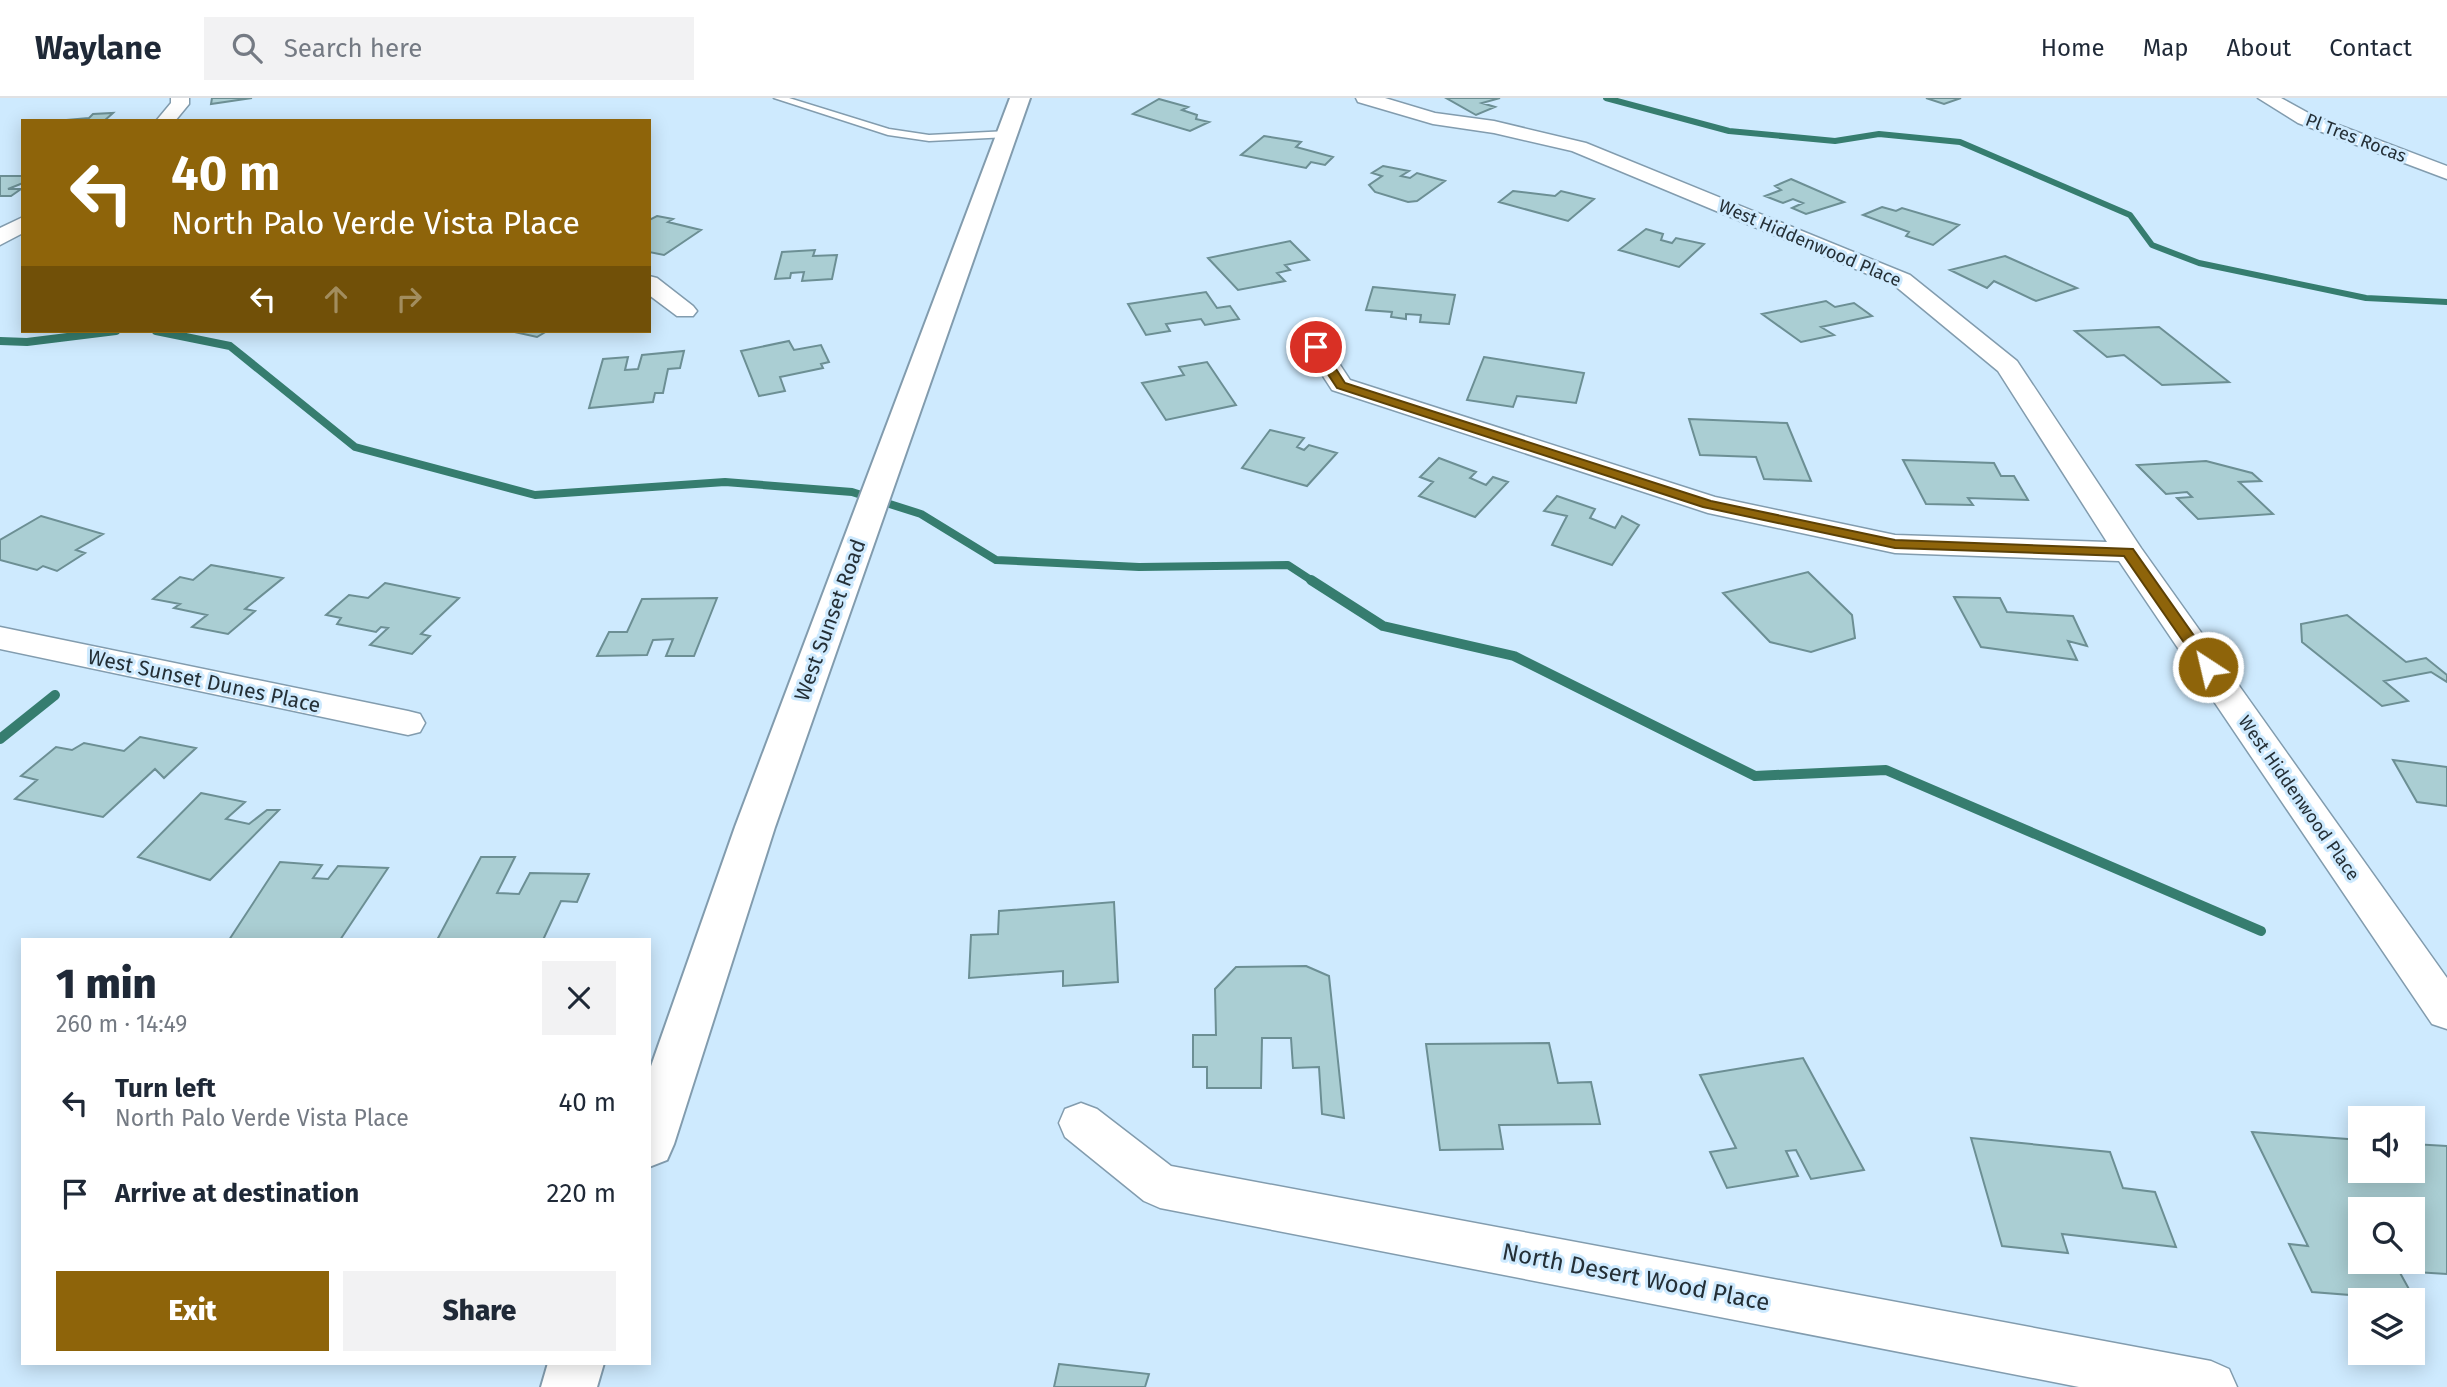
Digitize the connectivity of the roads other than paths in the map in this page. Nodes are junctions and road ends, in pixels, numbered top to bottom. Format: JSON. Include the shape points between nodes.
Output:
{"nodes":[{"id":1,"x":180,"y":98,"type":"edge"},
{"id":2,"x":779,"y":98,"type":"edge"},
{"id":3,"x":1020,"y":98,"type":"edge"},
{"id":4,"x":1365,"y":98,"type":"edge"},
{"id":5,"x":2267,"y":98,"type":"edge"},
{"id":6,"x":167,"y":119,"type":"edge"},
{"id":7,"x":1008,"y":134,"type":"junction"},
{"id":8,"x":2447,"y":173,"type":"edge"},
{"id":9,"x":21,"y":224,"type":"edge"},
{"id":10,"x":0,"y":238,"type":"edge"},
{"id":11,"x":651,"y":285,"type":"edge"},
{"id":12,"x":685,"y":311,"type":"dead end"},
{"id":13,"x":1316,"y":347,"type":"dead end"},
{"id":14,"x":2128,"y":552,"type":"junction"},
{"id":15,"x":0,"y":638,"type":"edge"},
{"id":16,"x":408,"y":723,"type":"dead end"},
{"id":17,"x":2447,"y":1011,"type":"edge"},
{"id":18,"x":1081,"y":1123,"type":"dead end"},
{"id":19,"x":651,"y":1138,"type":"edge"},
{"id":20,"x":575,"y":1365,"type":"edge"},
{"id":21,"x":569,"y":1387,"type":"edge"},
{"id":22,"x":2211,"y":1387,"type":"edge"}],
"edges":[{"from":1,"to":6,"type":"street"},
{"from":2,"to":7,"type":"lane","via":[[888,132],[929,138]]},
{"from":3,"to":7,"type":"street","name":"West Sunset Road"},
{"from":4,"to":14,"type":"street","name":"West Hiddenwood Place","via":[[1433,118],[1579,147],[1902,280],[2008,366]]},
{"from":5,"to":8,"type":"street","name":"Pl Tres Rocas","via":[[2305,119]]},
{"from":7,"to":19,"type":"street","name":"West Sunset Road","via":[[755,827]]},
{"from":9,"to":10,"type":"street"},
{"from":11,"to":12,"type":"street"},
{"from":13,"to":14,"type":"street","via":[[1341,385],[1708,504],[1895,544]]},
{"from":14,"to":17,"type":"street","name":"West Hiddenwood Place"},
{"from":15,"to":16,"type":"street","name":"West Sunset Dunes Place"},
{"from":18,"to":22,"type":"street","name":"North Desert Wood Place","via":[[1160,1186]]},
{"from":20,"to":21,"type":"street"}]}
